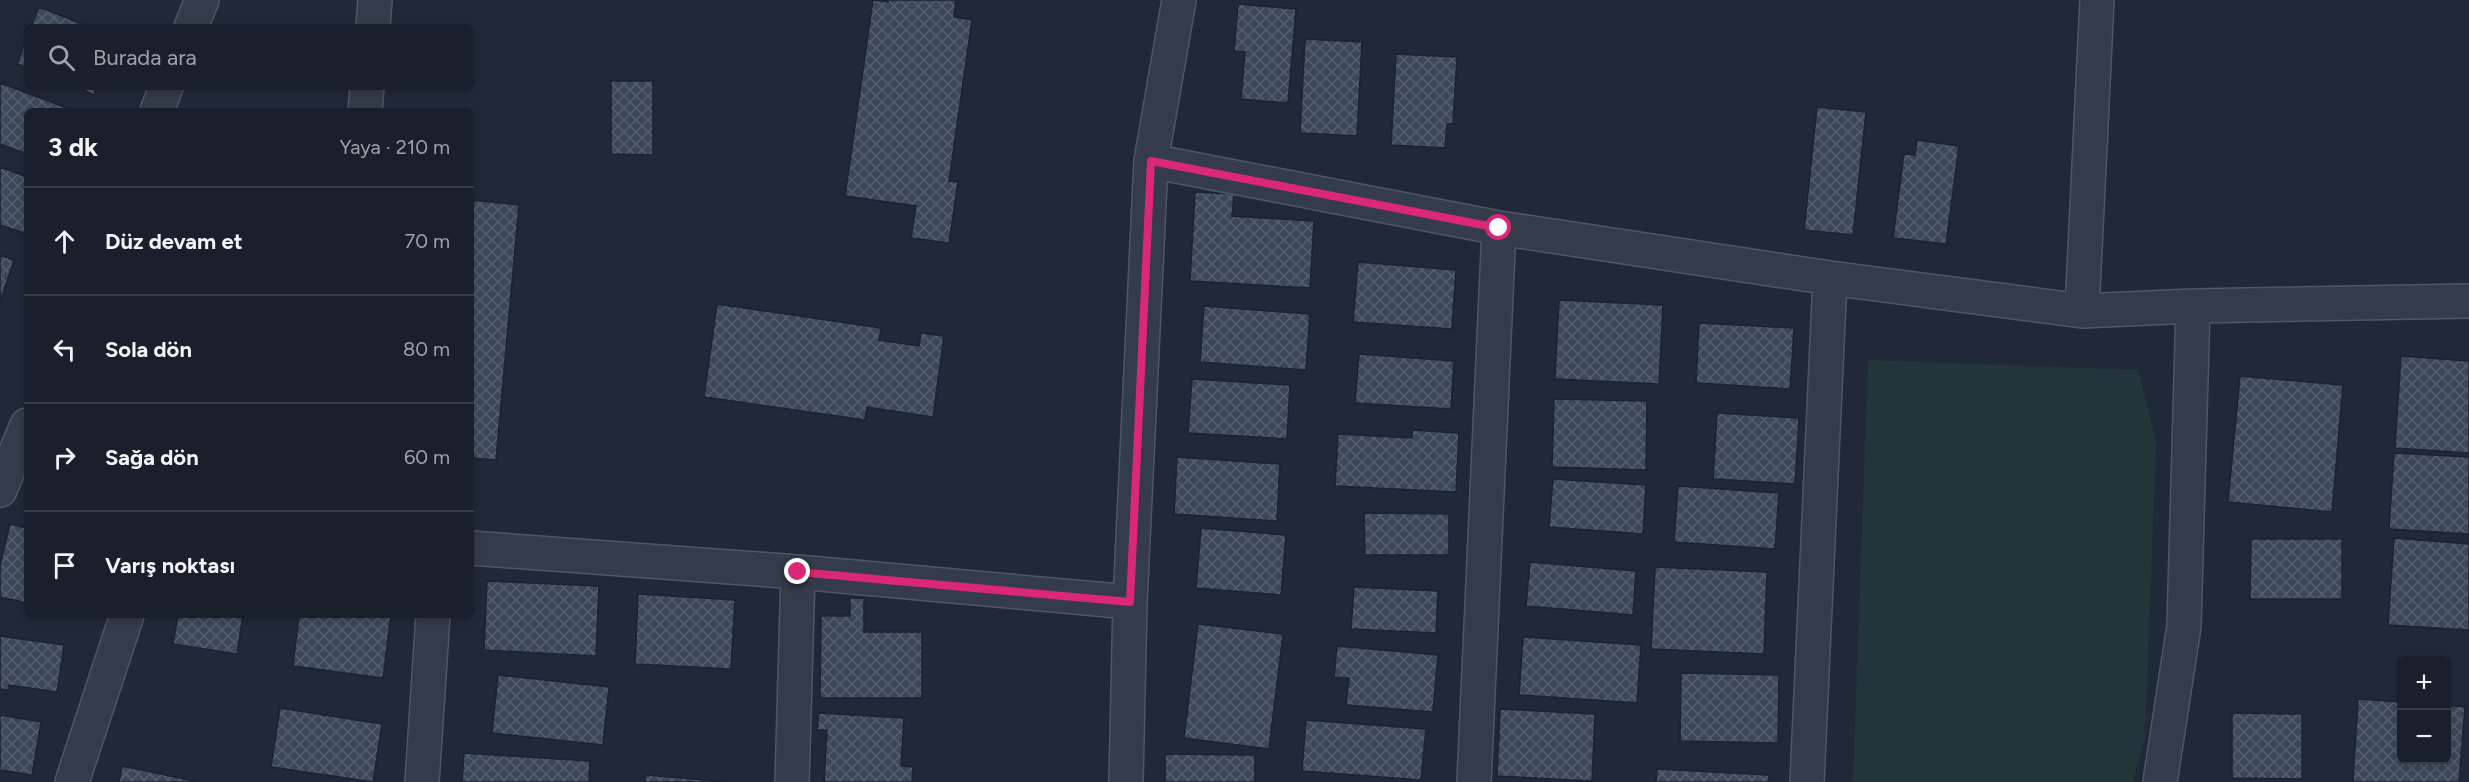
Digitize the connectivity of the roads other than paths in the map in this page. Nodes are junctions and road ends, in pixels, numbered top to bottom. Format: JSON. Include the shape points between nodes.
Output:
{"nodes":[{"id":1,"x":202,"y":0,"type":"edge"},
{"id":2,"x":375,"y":0,"type":"edge"},
{"id":3,"x":1179,"y":0,"type":"edge"},
{"id":4,"x":2097,"y":0,"type":"edge"},
{"id":5,"x":192,"y":24,"type":"edge"},
{"id":6,"x":373,"y":24,"type":"edge"},
{"id":7,"x":165,"y":90,"type":"edge"},
{"id":8,"x":367,"y":90,"type":"edge"},
{"id":9,"x":157,"y":108,"type":"edge"},
{"id":10,"x":365,"y":108,"type":"edge"},
{"id":11,"x":1151,"y":161,"type":"junction"},
{"id":12,"x":1499,"y":228,"type":"junction"},
{"id":13,"x":1830,"y":278,"type":"junction"},
{"id":14,"x":2469,"y":301,"type":"edge"},
{"id":15,"x":2193,"y":306,"type":"junction"},
{"id":16,"x":2082,"y":311,"type":"junction"},
{"id":17,"x":24,"y":432,"type":"edge"},
{"id":18,"x":0,"y":489,"type":"edge"},
{"id":19,"x":24,"y":490,"type":"edge"},
{"id":20,"x":474,"y":548,"type":"edge"},
{"id":21,"x":798,"y":572,"type":"junction"},
{"id":22,"x":1130,"y":602,"type":"junction"},
{"id":23,"x":126,"y":618,"type":"edge"},
{"id":24,"x":433,"y":618,"type":"edge"},
{"id":25,"x":72,"y":782,"type":"edge"},
{"id":26,"x":422,"y":782,"type":"edge"},
{"id":27,"x":792,"y":782,"type":"edge"},
{"id":28,"x":1126,"y":782,"type":"edge"},
{"id":29,"x":1474,"y":782,"type":"edge"},
{"id":30,"x":1807,"y":782,"type":"edge"},
{"id":31,"x":2160,"y":782,"type":"edge"}],
"edges":[{"from":1,"to":5,"type":"street"},
{"from":2,"to":6,"type":"street"},
{"from":3,"to":11,"type":"street"},
{"from":4,"to":16,"type":"street"},
{"from":7,"to":9,"type":"street"},
{"from":8,"to":10,"type":"street"},
{"from":11,"to":12,"type":"street"},
{"from":11,"to":22,"type":"street"},
{"from":12,"to":13,"type":"street"},
{"from":12,"to":29,"type":"street"},
{"from":13,"to":16,"type":"street"},
{"from":13,"to":30,"type":"street"},
{"from":14,"to":15,"type":"street"},
{"from":15,"to":16,"type":"street"},
{"from":15,"to":31,"type":"street","via":[[2184,626]]},
{"from":17,"to":18,"type":"street"},
{"from":18,"to":19,"type":"street"},
{"from":20,"to":21,"type":"street"},
{"from":21,"to":22,"type":"street"},
{"from":21,"to":27,"type":"street"},
{"from":22,"to":28,"type":"street"},
{"from":23,"to":25,"type":"street"},
{"from":24,"to":26,"type":"street"}]}
